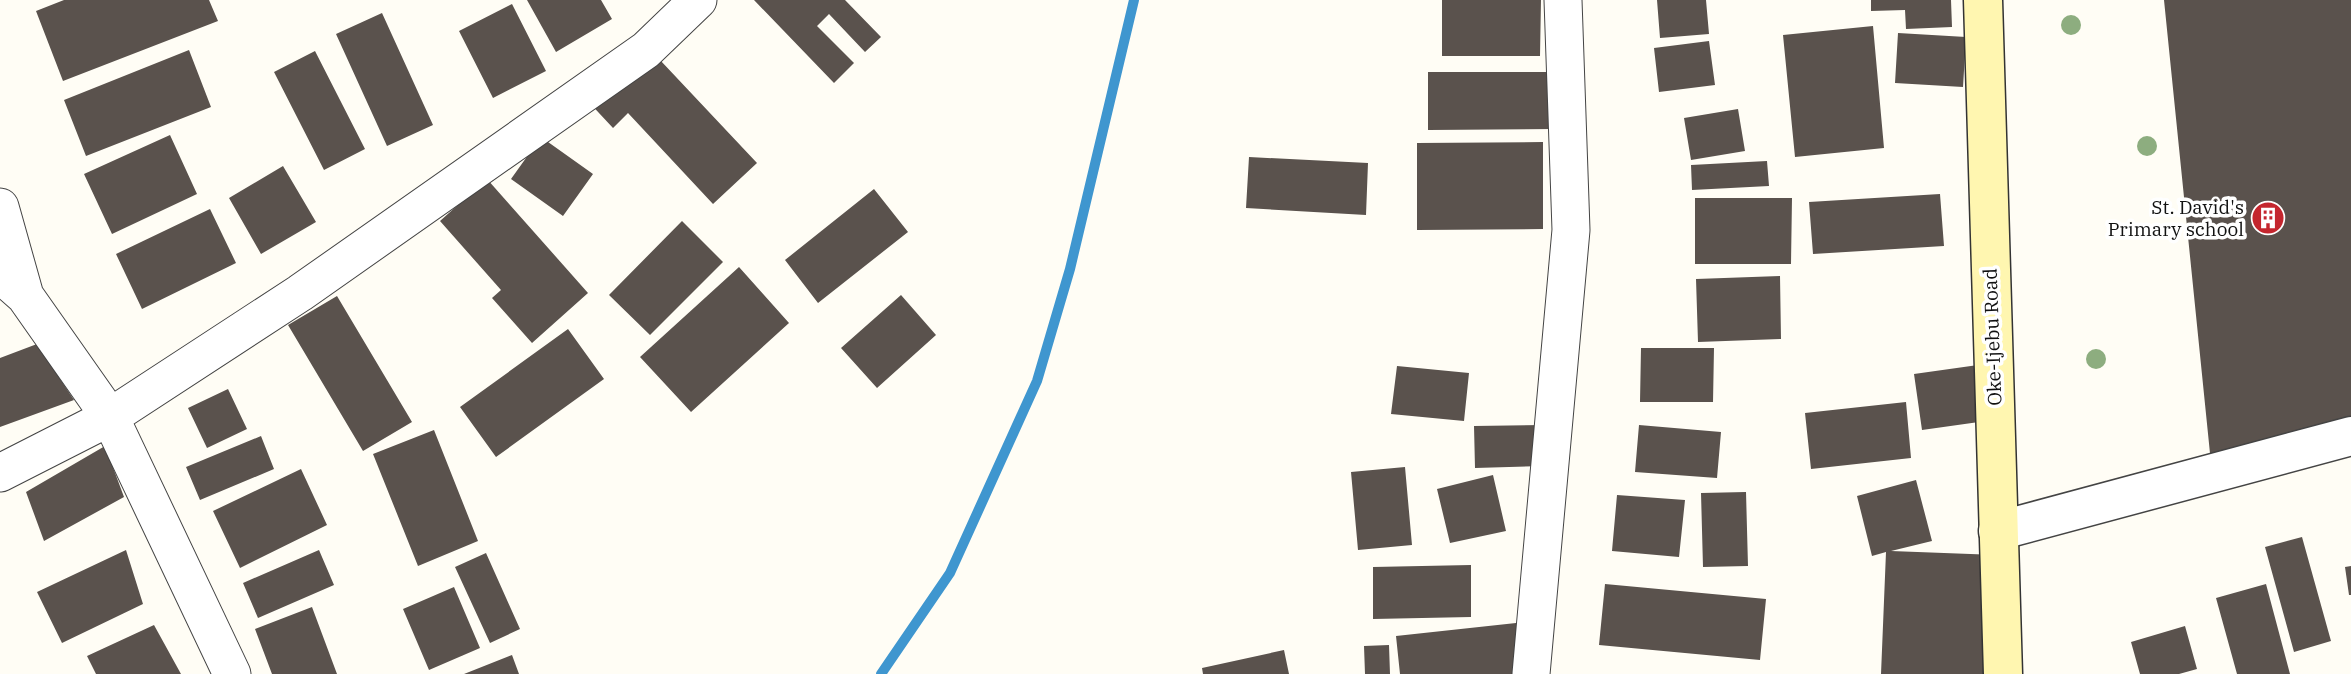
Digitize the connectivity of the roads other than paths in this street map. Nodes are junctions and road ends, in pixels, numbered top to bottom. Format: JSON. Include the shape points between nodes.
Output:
{"nodes":[{"id":1,"x":698,"y":0,"type":"edge"},
{"id":2,"x":1563,"y":0,"type":"edge"},
{"id":3,"x":1983,"y":0,"type":"edge"},
{"id":4,"x":0,"y":207,"type":"edge"},
{"id":5,"x":13,"y":285,"type":"edge"},
{"id":6,"x":110,"y":417,"type":"junction"},
{"id":7,"x":2351,"y":436,"type":"edge"},
{"id":8,"x":0,"y":472,"type":"edge"},
{"id":9,"x":1998,"y":531,"type":"junction"},
{"id":10,"x":232,"y":674,"type":"edge"},
{"id":11,"x":1531,"y":674,"type":"edge"},
{"id":12,"x":2003,"y":674,"type":"edge"}],
"edges":[{"from":1,"to":6,"type":"street","via":[[646,50],[300,293]]},
{"from":2,"to":11,"type":"street","via":[[1571,230]]},
{"from":3,"to":9,"type":"main road","name":"Oke-Ijebu Road"},
{"from":4,"to":5,"type":"street"},
{"from":5,"to":6,"type":"street"},
{"from":6,"to":8,"type":"street"},
{"from":6,"to":10,"type":"street"},
{"from":7,"to":9,"type":"street"},
{"from":9,"to":12,"type":"main road","name":"Oke-Ijebu Road"}]}
